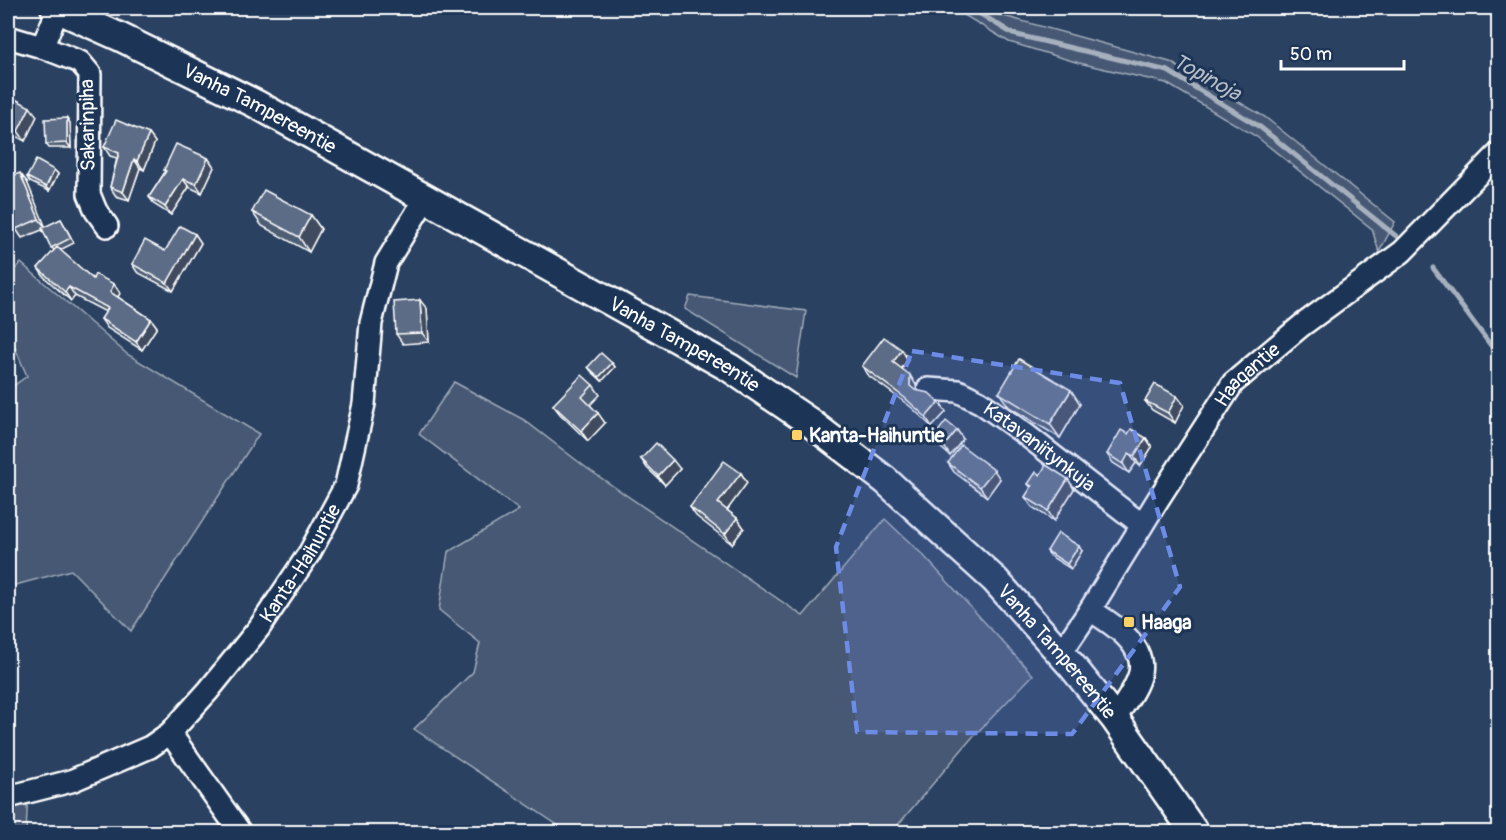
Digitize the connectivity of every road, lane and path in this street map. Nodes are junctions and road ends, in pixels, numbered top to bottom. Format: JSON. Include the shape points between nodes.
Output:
{"nodes":[{"id":1,"x":57,"y":8,"type":"edge"},
{"id":2,"x":8,"y":37,"type":"edge"},
{"id":3,"x":42,"y":47,"type":"junction"},
{"id":4,"x":1498,"y":154,"type":"edge"},
{"id":5,"x":425,"y":199,"type":"junction"},
{"id":6,"x":107,"y":226,"type":"dead end"},
{"id":7,"x":928,"y":389,"type":"dead end"},
{"id":8,"x":1142,"y":525,"type":"junction"},
{"id":9,"x":1090,"y":610,"type":"junction"},
{"id":10,"x":1061,"y":653,"type":"junction"},
{"id":11,"x":1115,"y":719,"type":"junction"},
{"id":12,"x":170,"y":733,"type":"junction"},
{"id":13,"x":8,"y":797,"type":"edge"},
{"id":14,"x":240,"y":832,"type":"edge"},
{"id":15,"x":1194,"y":832,"type":"edge"}],
"edges":[{"from":1,"to":3,"type":"street"},
{"from":1,"to":5,"type":"main road","name":"Vanha Tampereentie","via":[[256,104]]},
{"from":2,"to":3,"type":"street","name":"Sakarinpiha"},
{"from":3,"to":6,"type":"street","name":"Sakarinpiha","via":[[80,62],[90,74],[89,194]]},
{"from":4,"to":8,"type":"street","name":"Haagantie","via":[[1402,252],[1301,326],[1233,383]]},
{"from":5,"to":10,"type":"main road","name":"Vanha Tampereentie","via":[[730,368],[808,421],[885,480],[995,580]]},
{"from":5,"to":12,"type":"street","name":"Kanta-Haihuntie","via":[[386,263],[371,323],[364,404],[346,485],[309,552],[259,628]]},
{"from":7,"to":8,"type":"street","name":"Katavaniitynkuja","via":[[958,391],[980,402]]},
{"from":8,"to":9,"type":"street","name":"Haagantie"},
{"from":9,"to":10,"type":"street","name":"Haagantie"},
{"from":9,"to":11,"type":"street","via":[[1125,637],[1136,650],[1141,666]]},
{"from":10,"to":11,"type":"main road","name":"Vanha Tampereentie"},
{"from":11,"to":15,"type":"main road","name":"Vanha Tampereentie"},
{"from":12,"to":13,"type":"street","name":"Kanta-Haihuntie","via":[[150,747],[71,781]]},
{"from":12,"to":14,"type":"street"}]}
